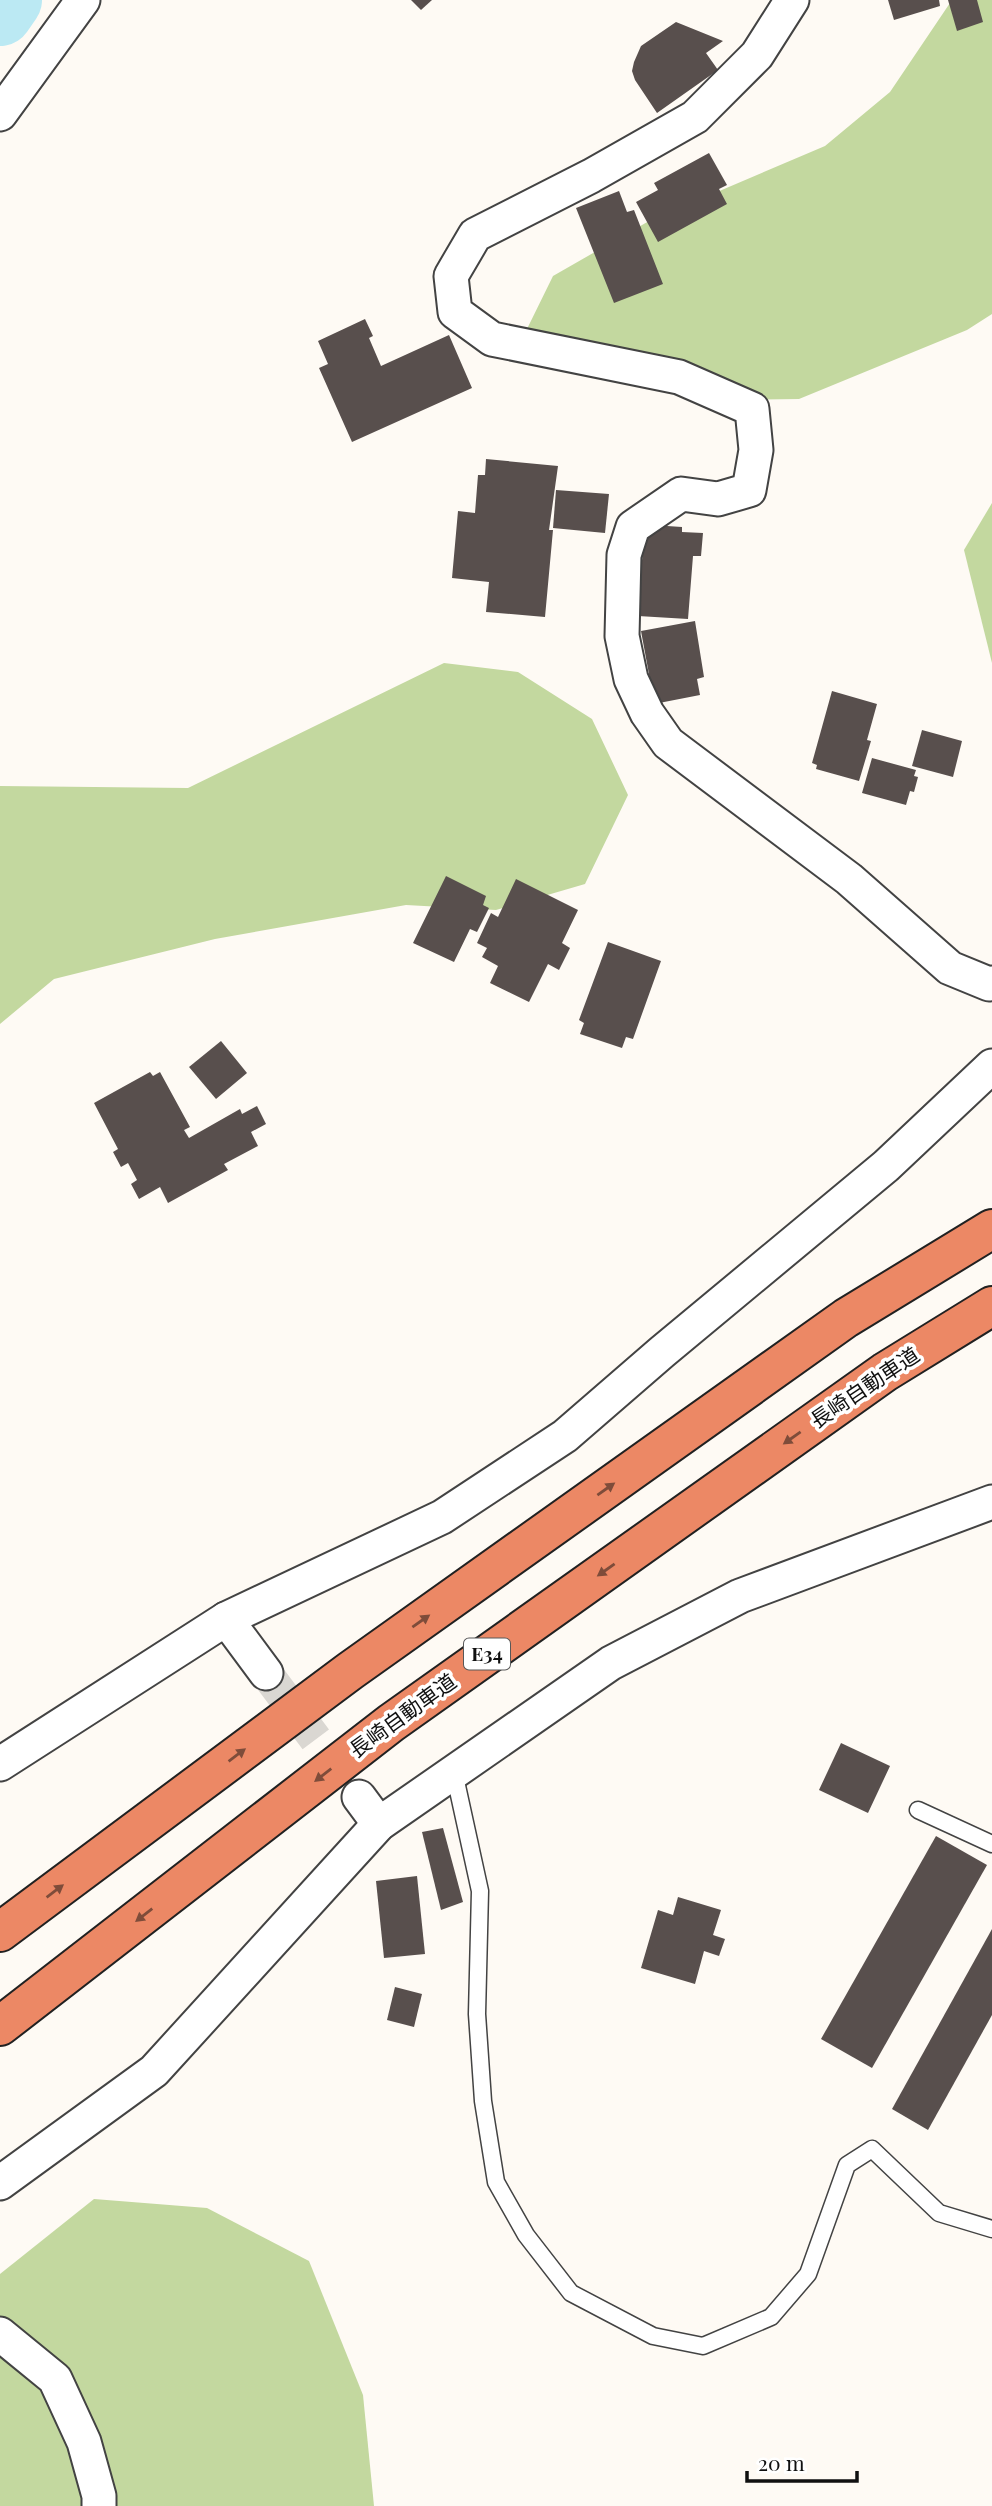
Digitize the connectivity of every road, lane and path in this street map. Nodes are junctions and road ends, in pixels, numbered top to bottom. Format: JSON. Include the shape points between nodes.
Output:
{"nodes":[{"id":1,"x":83,"y":0,"type":"edge"},
{"id":2,"x":792,"y":0,"type":"edge"},
{"id":3,"x":0,"y":114,"type":"edge"},
{"id":4,"x":992,"y":983,"type":"edge"},
{"id":5,"x":992,"y":1066,"type":"edge"},
{"id":6,"x":992,"y":1229,"type":"edge"},
{"id":7,"x":992,"y":1306,"type":"edge"},
{"id":8,"x":992,"y":1502,"type":"edge"},
{"id":9,"x":226,"y":1619,"type":"junction"},
{"id":10,"x":266,"y":1673,"type":"tunnel mouth"},
{"id":11,"x":0,"y":1764,"type":"edge"},
{"id":12,"x":454,"y":1772,"type":"junction"},
{"id":13,"x":359,"y":1797,"type":"tunnel mouth"},
{"id":14,"x":918,"y":1810,"type":"dead end"},
{"id":15,"x":379,"y":1824,"type":"junction"},
{"id":16,"x":992,"y":1843,"type":"edge"},
{"id":17,"x":0,"y":1932,"type":"edge"},
{"id":18,"x":0,"y":2026,"type":"edge"},
{"id":19,"x":0,"y":2183,"type":"edge"},
{"id":20,"x":992,"y":2229,"type":"edge"},
{"id":21,"x":0,"y":2334,"type":"edge"},
{"id":22,"x":99,"y":2506,"type":"edge"}],
"edges":[{"from":1,"to":3,"type":"street"},
{"from":2,"to":4,"type":"street","via":[[757,55],[695,117],[475,235],[451,276],[455,313],[492,339],[679,377],[752,409],[756,450],[749,490],[718,499],[681,494],[633,527],[624,555],[622,636],[631,679],[668,743],[849,879],[950,968]]},
{"from":5,"to":9,"type":"street","via":[[886,1166],[565,1436],[442,1517]]},
{"from":17,"to":6,"type":"highway","one_way":true,"via":[[350,1671],[823,1334]]},
{"from":7,"to":18,"type":"highway","name":"長崎自動車道","number":"E34","one_way":true,"via":[[885,1372],[391,1723]]},
{"from":8,"to":12,"type":"street","via":[[740,1596],[611,1663]]},
{"from":9,"to":10,"type":"street"},
{"from":9,"to":11,"type":"street"},
{"from":12,"to":15,"type":"street"},
{"from":12,"to":20,"type":"lane","via":[[481,1891],[477,2014],[483,2101],[496,2182],[526,2235],[571,2293],[653,2336],[703,2346],[771,2317],[808,2274],[846,2165],[872,2149],[939,2213]]},
{"from":13,"to":15,"type":"street"},
{"from":14,"to":16,"type":"lane"},
{"from":15,"to":19,"type":"street","via":[[154,2071]]},
{"from":21,"to":22,"type":"street","via":[[55,2379],[84,2442]]}]}
